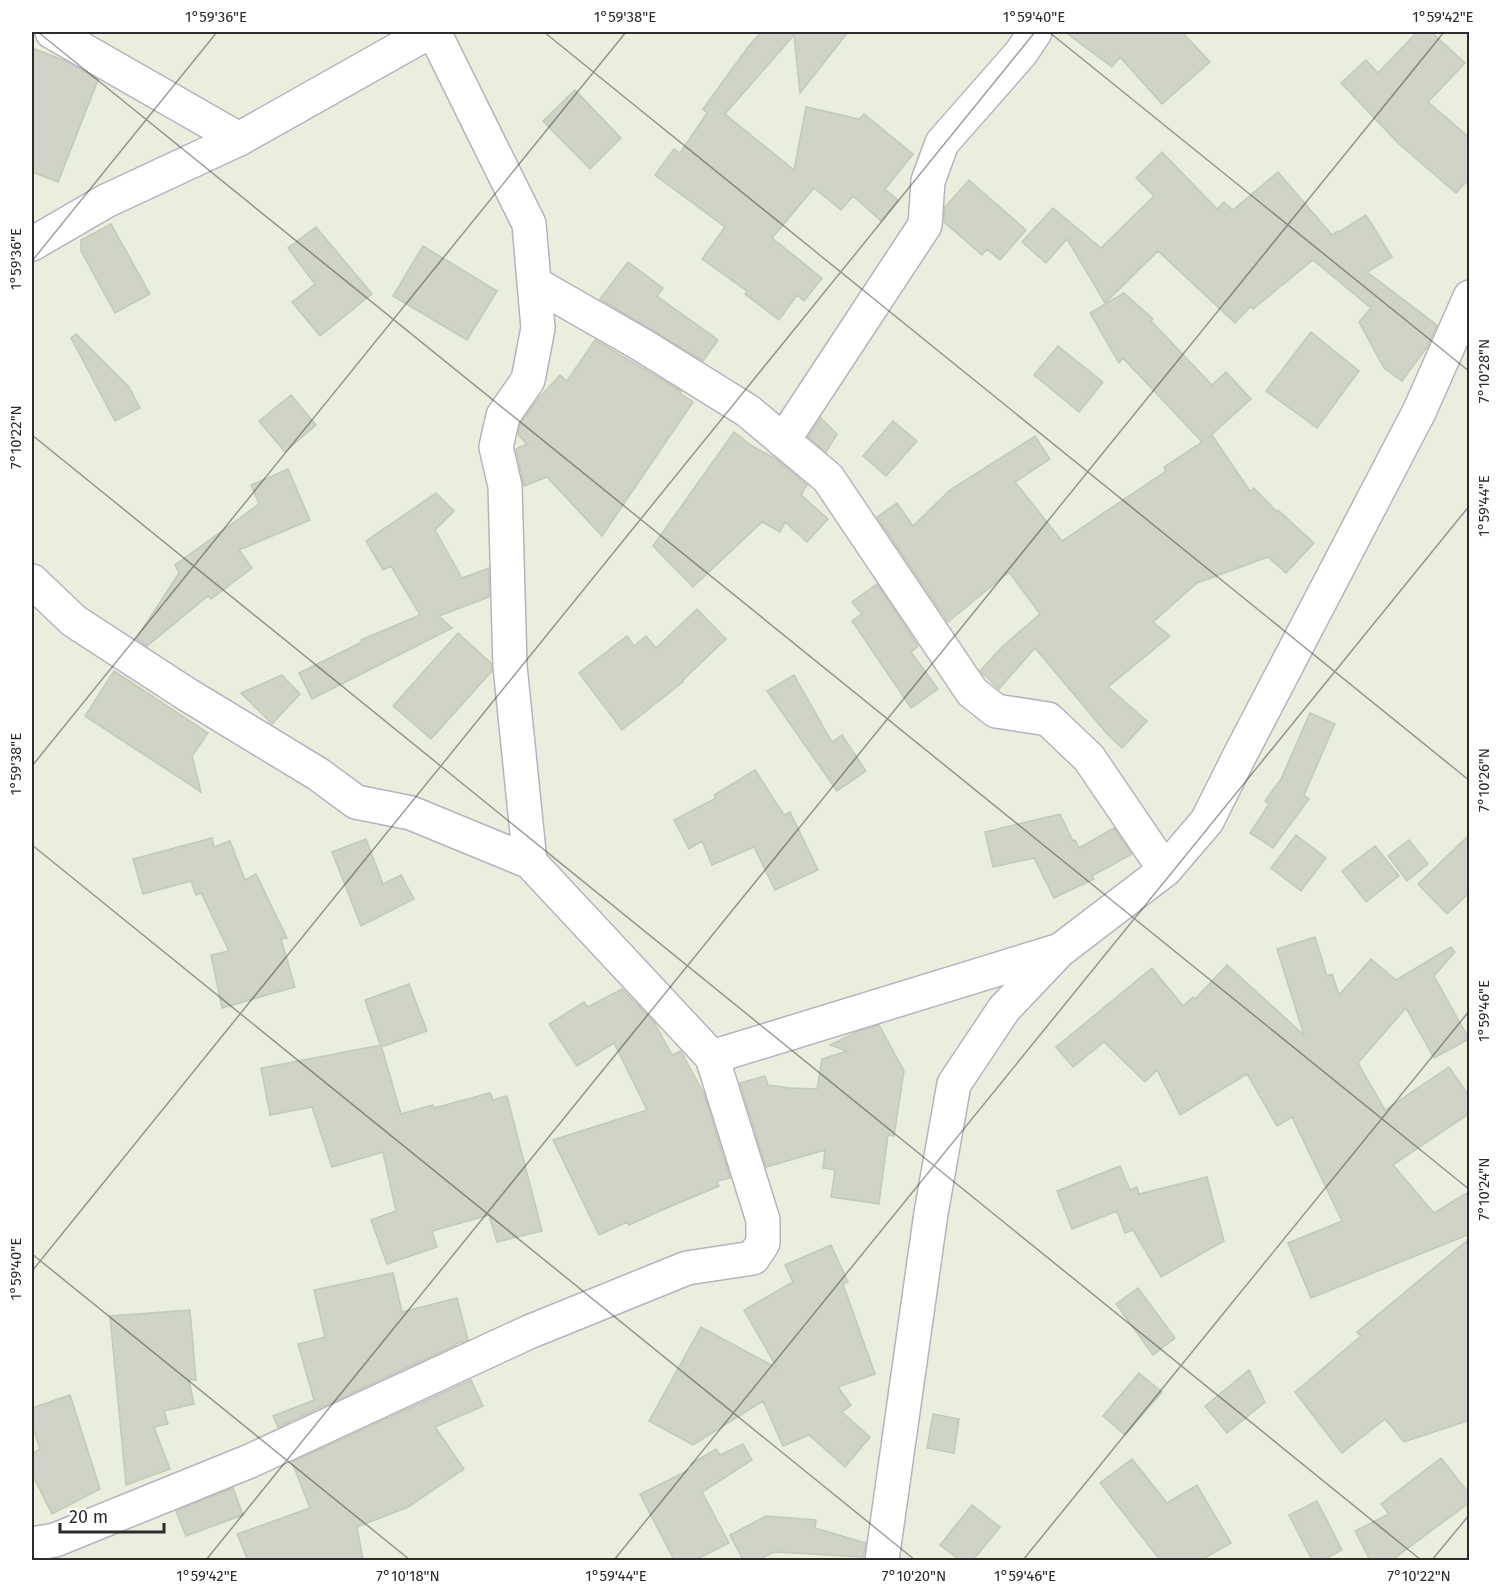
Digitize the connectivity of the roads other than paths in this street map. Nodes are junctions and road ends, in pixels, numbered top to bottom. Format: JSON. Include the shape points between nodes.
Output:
{"nodes":[{"id":1,"x":52,"y":32,"type":"edge"},
{"id":2,"x":429,"y":32,"type":"edge"},
{"id":3,"x":434,"y":32,"type":"edge"},
{"id":4,"x":1035,"y":32,"type":"edge"},
{"id":5,"x":239,"y":139,"type":"junction"},
{"id":6,"x":32,"y":244,"type":"edge"},
{"id":7,"x":534,"y":283,"type":"junction"},
{"id":8,"x":1470,"y":297,"type":"edge"},
{"id":9,"x":783,"y":441,"type":"junction"},
{"id":10,"x":32,"y":580,"type":"edge"},
{"id":11,"x":530,"y":862,"type":"junction"},
{"id":12,"x":1165,"y":870,"type":"junction"},
{"id":13,"x":1059,"y":951,"type":"junction"},
{"id":14,"x":712,"y":1057,"type":"junction"},
{"id":15,"x":32,"y":1544,"type":"edge"},
{"id":16,"x":882,"y":1560,"type":"edge"}],
"edges":[{"from":1,"to":5,"type":"street"},
{"from":2,"to":5,"type":"street"},
{"from":3,"to":7,"type":"street","via":[[529,224]]},
{"from":4,"to":9,"type":"street","via":[[942,144],[928,181],[925,225]]},
{"from":5,"to":6,"type":"street","via":[[106,201]]},
{"from":7,"to":9,"type":"street","via":[[748,411]]},
{"from":7,"to":11,"type":"street","via":[[538,328],[528,380],[503,416],[496,447],[506,486],[510,666]]},
{"from":8,"to":12,"type":"street","via":[[1419,412],[1207,822]]},
{"from":9,"to":12,"type":"street","via":[[828,478],[972,692],[996,711],[1048,719],[1089,758]]},
{"from":10,"to":11,"type":"street","via":[[74,621],[318,774],[356,802],[411,813]]},
{"from":11,"to":14,"type":"street"},
{"from":12,"to":13,"type":"street"},
{"from":13,"to":14,"type":"street"},
{"from":13,"to":16,"type":"street","via":[[1004,1010],[954,1084],[931,1213]]},
{"from":14,"to":15,"type":"street","via":[[763,1220],[763,1243],[753,1258],[687,1268],[529,1332],[250,1461],[55,1540]]}]}
